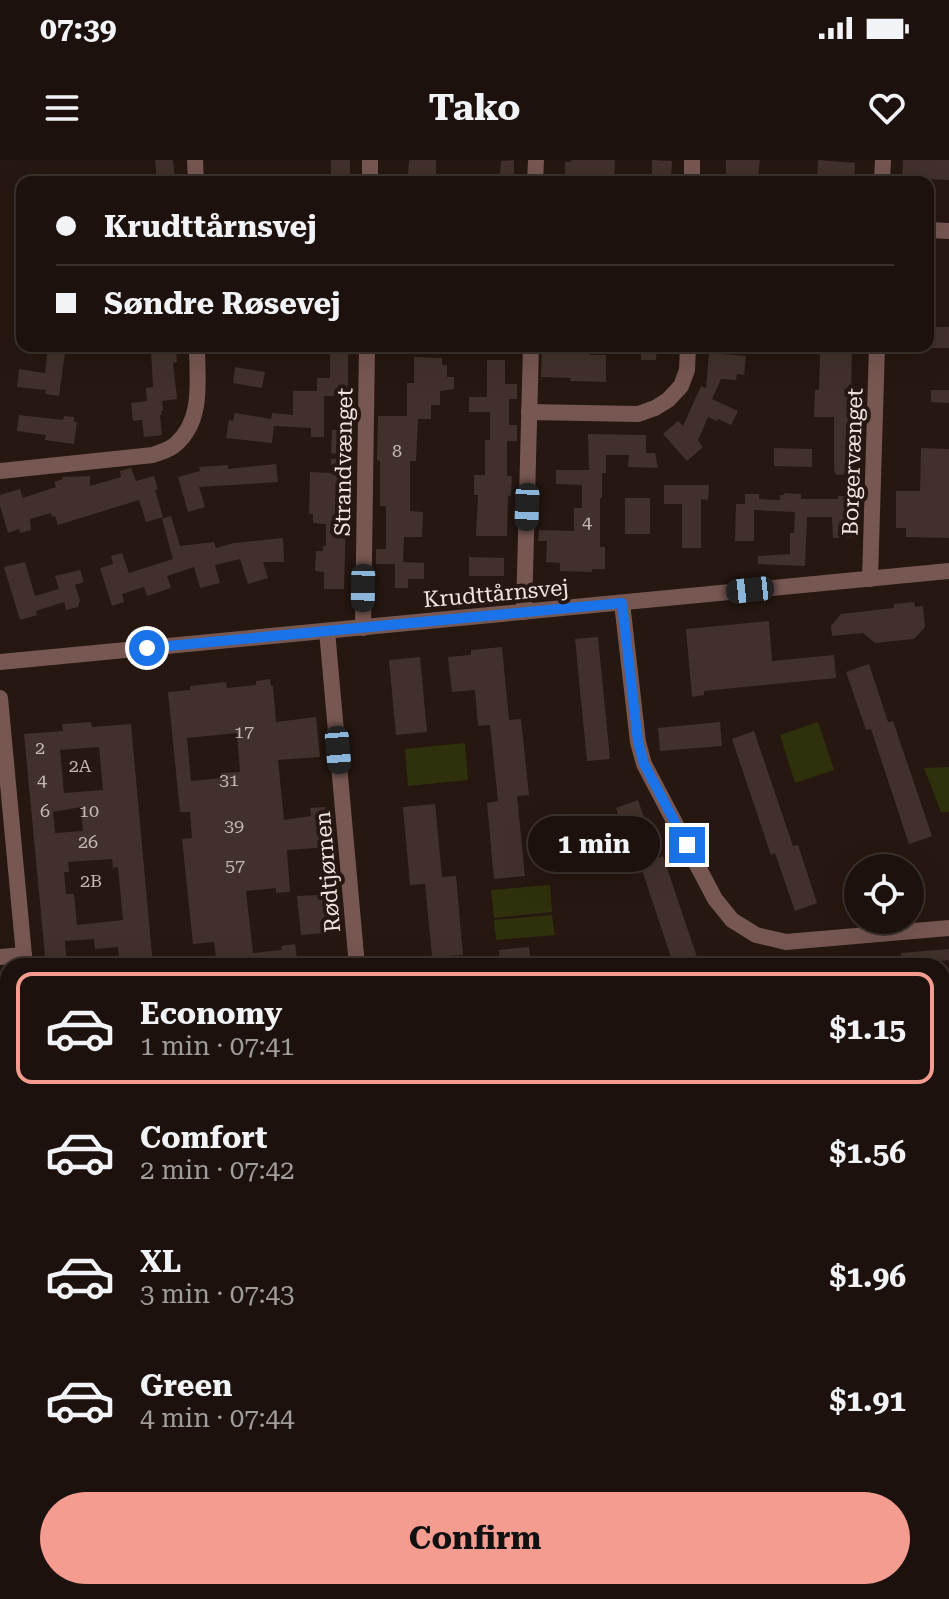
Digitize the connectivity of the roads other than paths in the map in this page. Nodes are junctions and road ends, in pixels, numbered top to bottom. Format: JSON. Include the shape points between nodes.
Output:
{"nodes":[{"id":1,"x":197,"y":352,"type":"edge"},
{"id":2,"x":367,"y":352,"type":"edge"},
{"id":3,"x":531,"y":352,"type":"edge"},
{"id":4,"x":688,"y":352,"type":"edge"},
{"id":5,"x":877,"y":352,"type":"edge"},
{"id":6,"x":529,"y":412,"type":"junction"},
{"id":7,"x":0,"y":471,"type":"edge"},
{"id":8,"x":949,"y":571,"type":"edge"},
{"id":9,"x":870,"y":579,"type":"junction"},
{"id":10,"x":622,"y":603,"type":"junction"},
{"id":11,"x":524,"y":612,"type":"junction"},
{"id":12,"x":363,"y":628,"type":"junction"},
{"id":13,"x":327,"y":631,"type":"junction"},
{"id":14,"x":0,"y":662,"type":"edge"},
{"id":15,"x":0,"y":698,"type":"edge"},
{"id":16,"x":4,"y":778,"type":"edge"},
{"id":17,"x":949,"y":928,"type":"edge"},
{"id":18,"x":24,"y":958,"type":"edge"},
{"id":19,"x":356,"y":958,"type":"edge"}],
"edges":[{"from":1,"to":7,"type":"street","via":[[195,417],[174,446],[153,455]]},
{"from":2,"to":12,"type":"street","name":"Strandvænget"},
{"from":3,"to":6,"type":"street"},
{"from":4,"to":6,"type":"street","via":[[681,386],[655,408],[638,414]]},
{"from":5,"to":9,"type":"street","name":"Borgervænget"},
{"from":6,"to":11,"type":"street"},
{"from":8,"to":9,"type":"street","name":"Krudttårnsvej"},
{"from":9,"to":10,"type":"street","name":"Krudttårnsvej"},
{"from":10,"to":11,"type":"street","name":"Krudttårnsvej"},
{"from":10,"to":17,"type":"street","via":[[644,764],[715,899],[732,920],[756,935],[786,942]]},
{"from":11,"to":12,"type":"street","name":"Krudttårnsvej"},
{"from":12,"to":13,"type":"street","name":"Krudttårnsvej"},
{"from":13,"to":14,"type":"street","name":"Krudttårnsvej"},
{"from":13,"to":19,"type":"street","name":"Rødtjørnen"},
{"from":15,"to":16,"type":"street"},
{"from":16,"to":18,"type":"street"}]}
